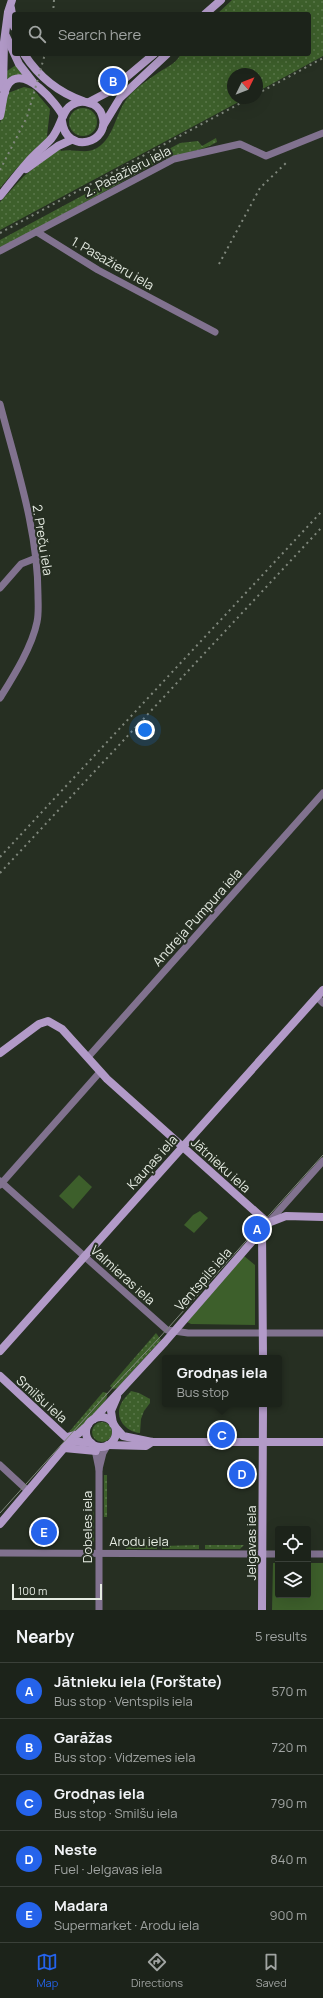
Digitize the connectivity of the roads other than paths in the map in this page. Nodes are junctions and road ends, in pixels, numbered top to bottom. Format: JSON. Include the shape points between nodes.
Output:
{"nodes":[{"id":1,"x":221,"y":0,"type":"edge"},
{"id":2,"x":12,"y":4,"type":"edge"},
{"id":3,"x":207,"y":12,"type":"edge"},
{"id":4,"x":6,"y":36,"type":"junction"},
{"id":5,"x":12,"y":48,"type":"edge"},
{"id":6,"x":16,"y":56,"type":"edge"},
{"id":7,"x":25,"y":56,"type":"edge"},
{"id":8,"x":152,"y":56,"type":"edge"},
{"id":9,"x":165,"y":56,"type":"edge"},
{"id":10,"x":18,"y":61,"type":"junction"},
{"id":11,"x":29,"y":63,"type":"junction"},
{"id":12,"x":4,"y":71,"type":"junction"},
{"id":13,"x":33,"y":82,"type":"junction"},
{"id":14,"x":4,"y":92,"type":"junction"},
{"id":15,"x":86,"y":102,"type":"junction"},
{"id":16,"x":0,"y":116,"type":"edge"},
{"id":17,"x":62,"y":119,"type":"junction"},
{"id":18,"x":103,"y":127,"type":"junction"},
{"id":19,"x":323,"y":133,"type":"edge"},
{"id":20,"x":71,"y":140,"type":"junction"},
{"id":21,"x":23,"y":170,"type":"junction"},
{"id":22,"x":0,"y":196,"type":"edge"},
{"id":23,"x":37,"y":232,"type":"junction"},
{"id":24,"x":0,"y":251,"type":"edge"},
{"id":25,"x":214,"y":332,"type":"dead end"},
{"id":26,"x":0,"y":404,"type":"edge"},
{"id":27,"x":36,"y":558,"type":"junction"},
{"id":28,"x":0,"y":588,"type":"edge"},
{"id":29,"x":0,"y":698,"type":"edge"},
{"id":30,"x":323,"y":793,"type":"edge"},
{"id":31,"x":323,"y":990,"type":"edge"},
{"id":32,"x":320,"y":1000,"type":"edge"},
{"id":33,"x":0,"y":1053,"type":"edge"},
{"id":34,"x":89,"y":1056,"type":"junction"},
{"id":35,"x":100,"y":1072,"type":"junction"},
{"id":36,"x":182,"y":1146,"type":"junction"},
{"id":37,"x":323,"y":1160,"type":"edge"},
{"id":38,"x":1,"y":1183,"type":"edge"},
{"id":39,"x":323,"y":1217,"type":"edge"},
{"id":40,"x":265,"y":1226,"type":"junction"},
{"id":41,"x":84,"y":1256,"type":"junction"},
{"id":42,"x":173,"y":1331,"type":"junction"},
{"id":43,"x":264,"y":1333,"type":"junction"},
{"id":44,"x":323,"y":1333,"type":"edge"},
{"id":45,"x":0,"y":1351,"type":"edge"},
{"id":46,"x":263,"y":1355,"type":"edge"},
{"id":47,"x":0,"y":1376,"type":"edge"},
{"id":48,"x":118,"y":1395,"type":"junction"},
{"id":49,"x":263,"y":1407,"type":"edge"},
{"id":50,"x":91,"y":1422,"type":"junction"},
{"id":51,"x":115,"y":1426,"type":"junction"},
{"id":52,"x":69,"y":1439,"type":"junction"},
{"id":53,"x":152,"y":1442,"type":"junction"},
{"id":54,"x":263,"y":1442,"type":"junction"},
{"id":55,"x":323,"y":1442,"type":"edge"},
{"id":56,"x":94,"y":1446,"type":"junction"},
{"id":57,"x":108,"y":1446,"type":"junction"},
{"id":58,"x":64,"y":1448,"type":"junction"},
{"id":59,"x":0,"y":1465,"type":"edge"},
{"id":60,"x":100,"y":1469,"type":"junction"},
{"id":61,"x":27,"y":1490,"type":"junction"},
{"id":62,"x":0,"y":1524,"type":"edge"},
{"id":63,"x":0,"y":1553,"type":"edge"},
{"id":64,"x":100,"y":1553,"type":"junction"},
{"id":65,"x":263,"y":1553,"type":"junction"},
{"id":66,"x":275,"y":1554,"type":"edge"},
{"id":67,"x":311,"y":1554,"type":"edge"},
{"id":68,"x":323,"y":1554,"type":"edge"},
{"id":69,"x":99,"y":1610,"type":"edge"},
{"id":70,"x":262,"y":1610,"type":"edge"}],
"edges":[{"from":1,"to":3,"type":"street"},
{"from":2,"to":4,"type":"street","via":[[8,12]]},
{"from":4,"to":5,"type":"street"},
{"from":4,"to":12,"type":"street"},
{"from":6,"to":10,"type":"street"},
{"from":7,"to":11,"type":"street"},
{"from":8,"to":15,"type":"street","via":[[110,91]]},
{"from":9,"to":18,"type":"street","via":[[120,98]]},
{"from":10,"to":11,"type":"street"},
{"from":10,"to":12,"type":"street"},
{"from":10,"to":13,"type":"street"},
{"from":11,"to":15,"type":"street","via":[[60,91]]},
{"from":12,"to":14,"type":"street"},
{"from":13,"to":14,"type":"street","via":[[28,79],[16,79],[8,84]]},
{"from":13,"to":17,"type":"street","via":[[59,109]]},
{"from":14,"to":16,"type":"street"},
{"from":15,"to":17,"type":"street","via":[[71,105]]},
{"from":15,"to":18,"type":"street","via":[[100,112]]},
{"from":17,"to":20,"type":"street","via":[[64,132]]},
{"from":17,"to":21,"type":"street","via":[[52,138]]},
{"from":18,"to":20,"type":"street","via":[[91,141],[84,143]]},
{"from":19,"to":23,"type":"street","name":"2. Pasažieru iela","via":[[266,156],[240,144],[174,159]]},
{"from":20,"to":21,"type":"street"},
{"from":21,"to":22,"type":"street"},
{"from":23,"to":24,"type":"street"},
{"from":23,"to":25,"type":"street","name":"1. Pasažieru iela","via":[[98,270]]},
{"from":26,"to":27,"type":"street","name":"2. Preču iela"},
{"from":27,"to":28,"type":"street","via":[[21,564]]},
{"from":27,"to":29,"type":"street","name":"2. Preču iela","via":[[38,621],[18,668]]},
{"from":30,"to":34,"type":"street","name":"Andreja Pumpura iela"},
{"from":31,"to":32,"type":"street","name":"Kauņas iela"},
{"from":32,"to":36,"type":"street","name":"Kauņas iela"},
{"from":33,"to":34,"type":"street","name":"Jātnieku iela","via":[[39,1024],[48,1021],[62,1029],[83,1054]]},
{"from":34,"to":35,"type":"street","name":"Jātnieku iela"},
{"from":35,"to":36,"type":"street","name":"Jātnieku iela"},
{"from":35,"to":38,"type":"street"},
{"from":36,"to":40,"type":"street","name":"Jātnieku iela"},
{"from":36,"to":41,"type":"street","name":"Kauņas iela"},
{"from":37,"to":40,"type":"street","name":"Ventspils iela"},
{"from":38,"to":41,"type":"street","name":"Valmieras iela"},
{"from":39,"to":40,"type":"street","via":[[286,1216]]},
{"from":40,"to":42,"type":"street","name":"Ventspils iela"},
{"from":40,"to":43,"type":"street"},
{"from":41,"to":42,"type":"street","name":"Valmieras iela","via":[[167,1330]]},
{"from":41,"to":45,"type":"street","name":"Kauņas iela"},
{"from":42,"to":43,"type":"street","name":"Valmieras iela"},
{"from":42,"to":48,"type":"street","name":"Ventspils iela"},
{"from":43,"to":44,"type":"street","name":"Valmieras iela"},
{"from":43,"to":46,"type":"street"},
{"from":47,"to":52,"type":"street","name":"Smilšu iela"},
{"from":48,"to":50,"type":"street","name":"Ventspils iela","via":[[112,1398]]},
{"from":48,"to":51,"type":"street","name":"Ventspils iela","via":[[111,1411]]},
{"from":49,"to":54,"type":"street","name":"Jelgavas iela"},
{"from":50,"to":51,"type":"street","via":[[102,1417]]},
{"from":50,"to":52,"type":"street","name":"Smilšu iela"},
{"from":50,"to":56,"type":"street","via":[[87,1434]]},
{"from":51,"to":53,"type":"street","via":[[123,1436]]},
{"from":51,"to":57,"type":"street","via":[[115,1438]]},
{"from":52,"to":56,"type":"street"},
{"from":52,"to":58,"type":"street"},
{"from":53,"to":54,"type":"street"},
{"from":53,"to":57,"type":"street","via":[[146,1446]]},
{"from":54,"to":55,"type":"street"},
{"from":54,"to":65,"type":"street","name":"Jelgavas iela"},
{"from":56,"to":57,"type":"street"},
{"from":56,"to":58,"type":"street"},
{"from":56,"to":60,"type":"street"},
{"from":57,"to":60,"type":"street","via":[[103,1453]]},
{"from":58,"to":61,"type":"street"},
{"from":59,"to":61,"type":"street"},
{"from":60,"to":64,"type":"street","name":"Dobeles iela"},
{"from":61,"to":62,"type":"street"},
{"from":63,"to":64,"type":"street","name":"Arodu iela"},
{"from":64,"to":65,"type":"street","name":"Arodu iela"},
{"from":64,"to":69,"type":"street","name":"Dobeles iela"},
{"from":65,"to":66,"type":"street","name":"Arodu iela"},
{"from":65,"to":70,"type":"street","name":"Jelgavas iela"},
{"from":67,"to":68,"type":"street"}]}
